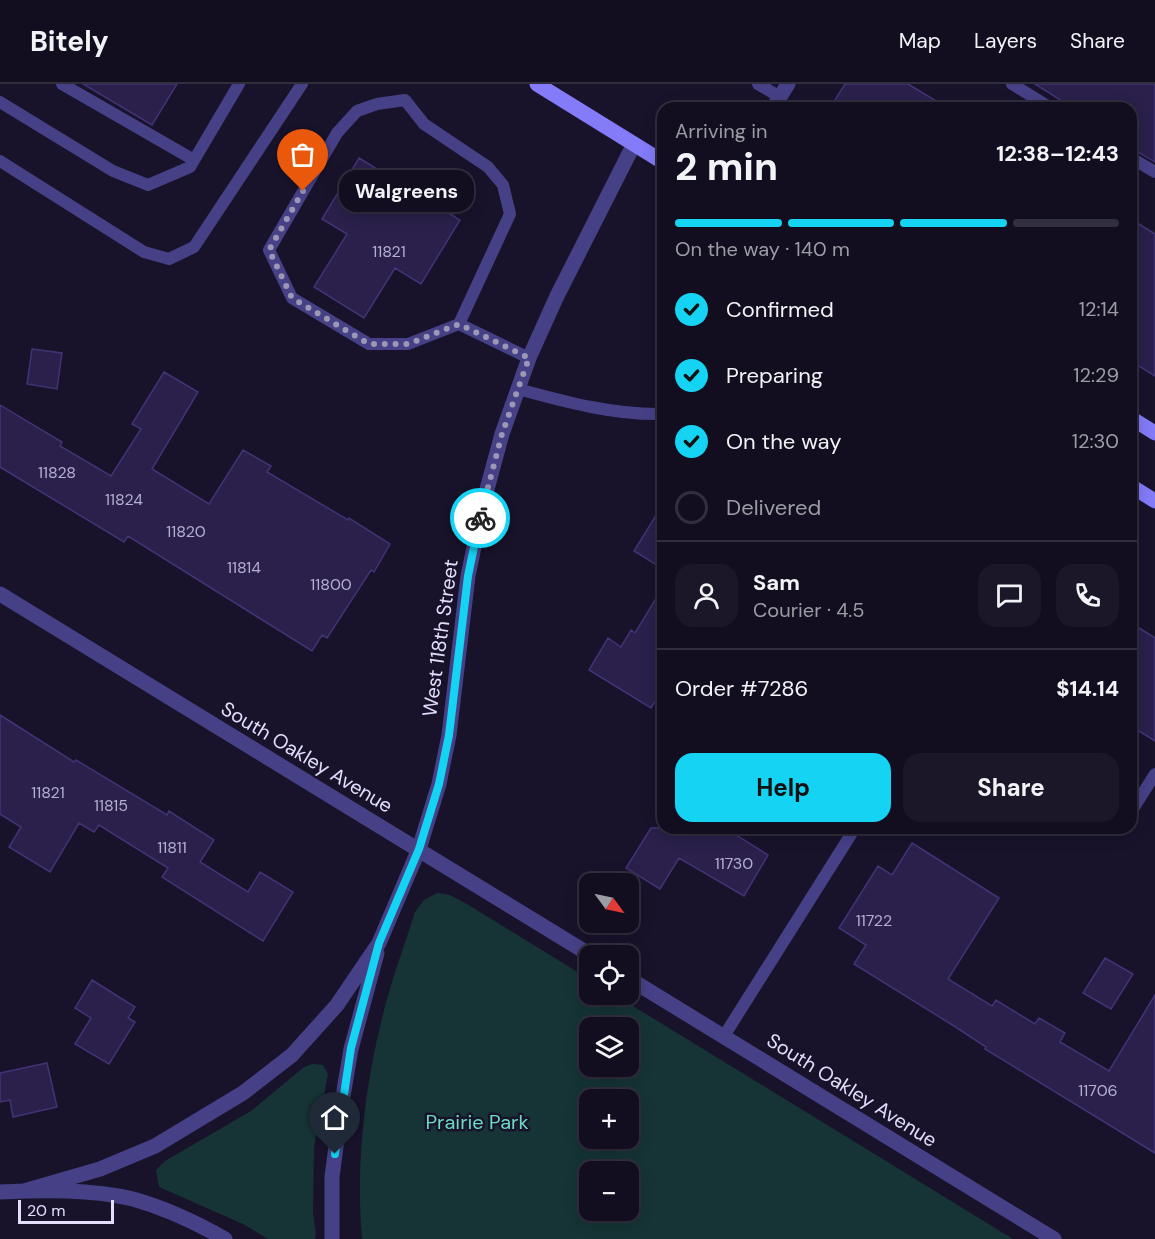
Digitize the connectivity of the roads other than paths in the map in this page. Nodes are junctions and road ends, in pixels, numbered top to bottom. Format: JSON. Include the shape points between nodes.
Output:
{"nodes":[{"id":1,"x":62,"y":84,"type":"edge"},
{"id":2,"x":239,"y":84,"type":"edge"},
{"id":3,"x":302,"y":84,"type":"edge"},
{"id":4,"x":537,"y":84,"type":"edge"},
{"id":5,"x":758,"y":84,"type":"edge"},
{"id":6,"x":1012,"y":84,"type":"edge"},
{"id":7,"x":559,"y":90,"type":"edge"},
{"id":8,"x":780,"y":96,"type":"edge"},
{"id":9,"x":0,"y":102,"type":"edge"},
{"id":10,"x":1037,"y":102,"type":"edge"},
{"id":11,"x":634,"y":144,"type":"junction"},
{"id":12,"x":657,"y":158,"type":"edge"},
{"id":13,"x":194,"y":160,"type":"junction"},
{"id":14,"x":0,"y":161,"type":"edge"},
{"id":15,"x":1137,"y":162,"type":"edge"},
{"id":16,"x":1155,"y":172,"type":"edge"},
{"id":17,"x":459,"y":324,"type":"junction"},
{"id":18,"x":529,"y":358,"type":"junction"},
{"id":19,"x":518,"y":389,"type":"junction"},
{"id":20,"x":657,"y":414,"type":"edge"},
{"id":21,"x":1137,"y":422,"type":"edge"},
{"id":22,"x":1155,"y":433,"type":"edge"},
{"id":23,"x":1137,"y":490,"type":"edge"},
{"id":24,"x":1155,"y":501,"type":"edge"},
{"id":25,"x":0,"y":594,"type":"edge"},
{"id":26,"x":1155,"y":774,"type":"edge"},
{"id":27,"x":1137,"y":802,"type":"edge"},
{"id":28,"x":851,"y":834,"type":"edge"},
{"id":29,"x":419,"y":849,"type":"junction"},
{"id":30,"x":379,"y":943,"type":"junction"},
{"id":31,"x":579,"y":948,"type":"edge"},
{"id":32,"x":639,"y":985,"type":"edge"},
{"id":33,"x":724,"y":1036,"type":"junction"},
{"id":34,"x":24,"y":1191,"type":"junction"},
{"id":35,"x":0,"y":1192,"type":"edge"},
{"id":36,"x":219,"y":1238,"type":"edge"},
{"id":37,"x":332,"y":1239,"type":"edge"},
{"id":38,"x":1054,"y":1239,"type":"edge"}],
"edges":[{"from":1,"to":13,"type":"lane"},
{"from":2,"to":13,"type":"lane"},
{"from":3,"to":14,"type":"lane","via":[[194,247],[168,259],[144,252]]},
{"from":4,"to":7,"type":"main road"},
{"from":5,"to":8,"type":"lane"},
{"from":6,"to":10,"type":"lane"},
{"from":7,"to":11,"type":"main road"},
{"from":9,"to":13,"type":"lane","via":[[113,171],[148,185],[190,167]]},
{"from":11,"to":12,"type":"main road"},
{"from":11,"to":18,"type":"street","name":"West 118th Street"},
{"from":15,"to":16,"type":"lane"},
{"from":17,"to":17,"type":"lane","via":[[510,214],[503,185],[488,166],[424,124],[405,100],[357,111],[337,133],[269,250],[292,298],[369,344],[408,344]]},
{"from":17,"to":18,"type":"lane"},
{"from":18,"to":19,"type":"street","name":"West 118th Street"},
{"from":19,"to":20,"type":"lane","via":[[582,406]]},
{"from":19,"to":29,"type":"street","name":"West 118th Street","via":[[481,514],[468,576],[449,735]]},
{"from":21,"to":22,"type":"main road"},
{"from":23,"to":24,"type":"main road"},
{"from":25,"to":29,"type":"street","name":"South Oakley Avenue"},
{"from":26,"to":27,"type":"lane"},
{"from":28,"to":33,"type":"lane"},
{"from":29,"to":30,"type":"street","name":"West 118th Street"},
{"from":29,"to":31,"type":"street","name":"South Oakley Avenue"},
{"from":30,"to":34,"type":"street","name":"West 118th Street","via":[[337,1005],[292,1055],[243,1094],[155,1146],[100,1169]]},
{"from":30,"to":37,"type":"street","name":"West 118th Street","via":[[351,1048],[341,1108],[332,1177]]},
{"from":32,"to":33,"type":"street","name":"South Oakley Avenue"},
{"from":33,"to":38,"type":"street","name":"South Oakley Avenue"},
{"from":34,"to":35,"type":"street"},
{"from":34,"to":36,"type":"street","via":[[132,1199],[174,1214]]}]}
